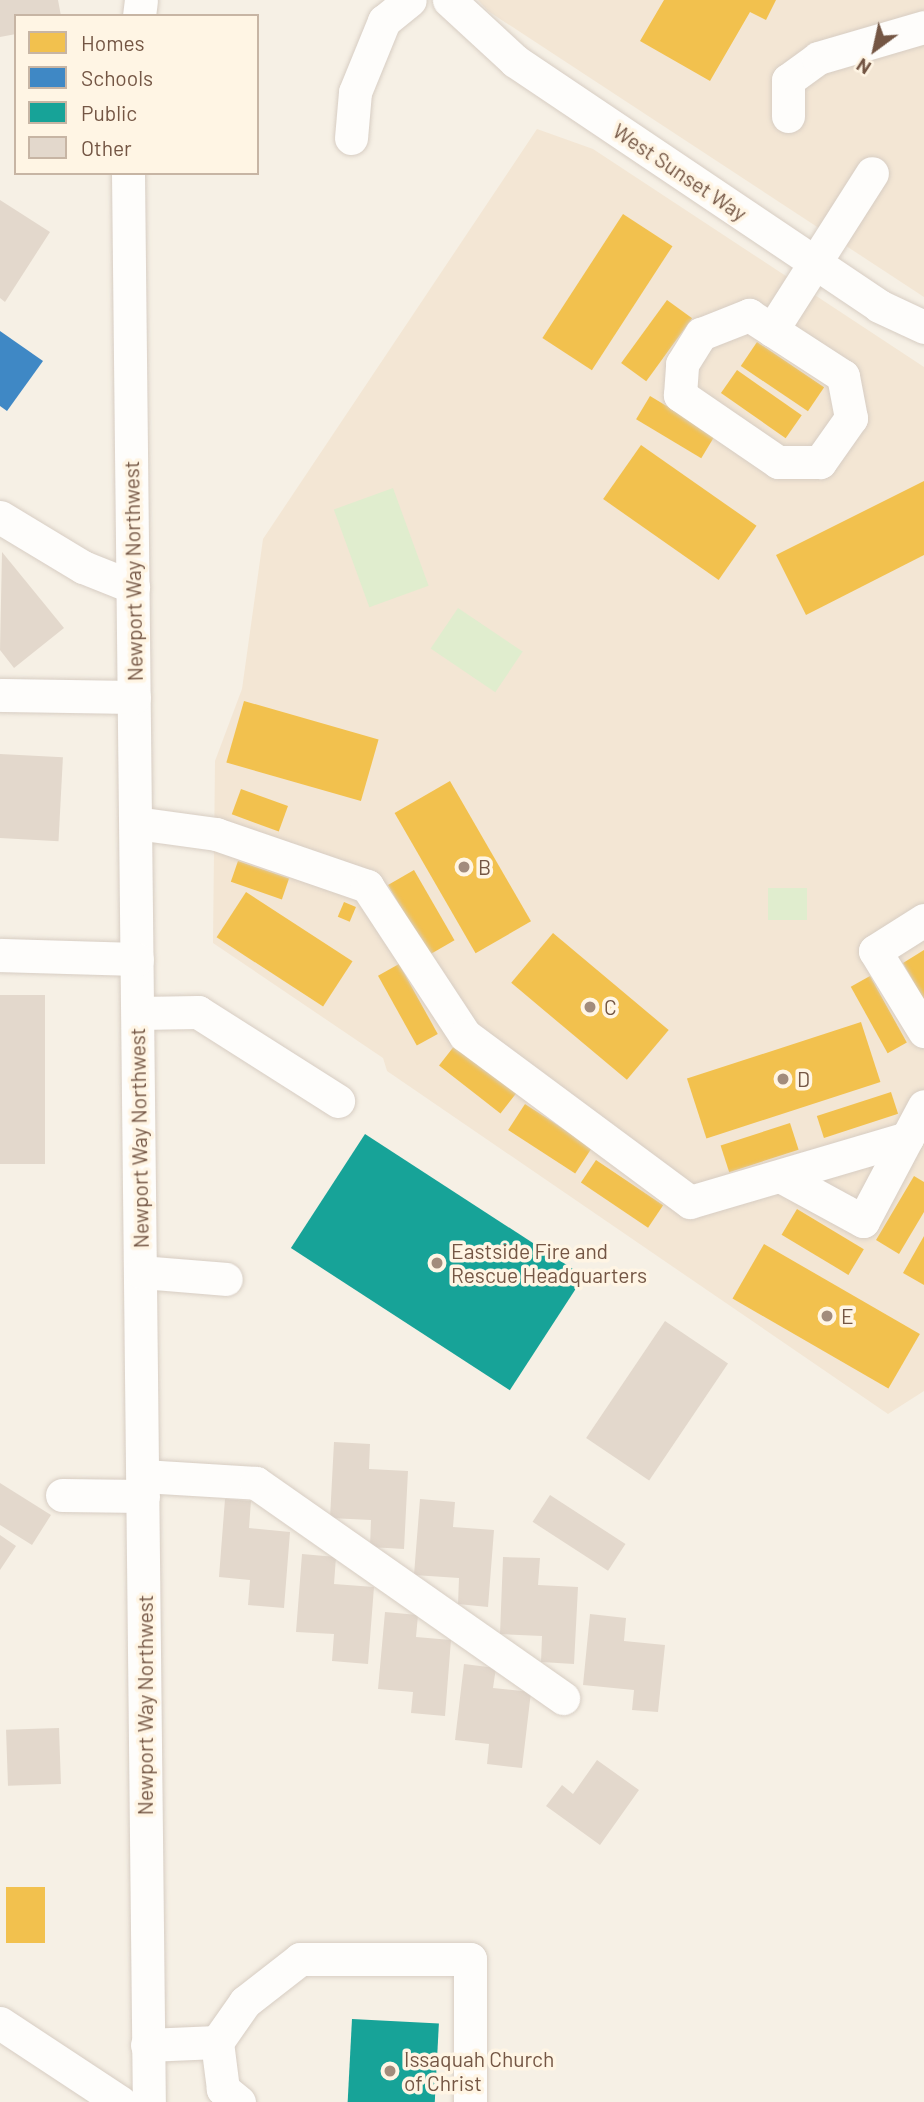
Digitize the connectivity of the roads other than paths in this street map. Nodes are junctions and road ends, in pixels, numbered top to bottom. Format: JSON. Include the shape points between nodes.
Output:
{"nodes":[{"id":1,"x":410,"y":0,"type":"edge"},
{"id":2,"x":449,"y":0,"type":"edge"},
{"id":3,"x":924,"y":27,"type":"edge"},
{"id":4,"x":788,"y":116,"type":"dead end"},
{"id":5,"x":351,"y":138,"type":"dead end"},
{"id":6,"x":872,"y":173,"type":"dead end"},
{"id":7,"x":128,"y":175,"type":"edge"},
{"id":8,"x":811,"y":260,"type":"junction"},
{"id":9,"x":924,"y":327,"type":"edge"},
{"id":10,"x":772,"y":330,"type":"junction"},
{"id":11,"x":0,"y":517,"type":"edge"},
{"id":12,"x":133,"y":587,"type":"junction"},
{"id":13,"x":0,"y":695,"type":"edge"},
{"id":14,"x":134,"y":697,"type":"junction"},
{"id":15,"x":136,"y":823,"type":"junction"},
{"id":16,"x":924,"y":920,"type":"edge"},
{"id":17,"x":0,"y":955,"type":"edge"},
{"id":18,"x":137,"y":959,"type":"junction"},
{"id":19,"x":138,"y":1013,"type":"junction"},
{"id":20,"x":924,"y":1031,"type":"edge"},
{"id":21,"x":338,"y":1101,"type":"dead end"},
{"id":22,"x":924,"y":1106,"type":"edge"},
{"id":23,"x":907,"y":1138,"type":"junction"},
{"id":24,"x":784,"y":1178,"type":"junction"},
{"id":25,"x":141,"y":1272,"type":"junction"},
{"id":26,"x":226,"y":1279,"type":"dead end"},
{"id":27,"x":143,"y":1486,"type":"junction"},
{"id":28,"x":62,"y":1495,"type":"dead end"},
{"id":29,"x":563,"y":1698,"type":"dead end"},
{"id":30,"x":0,"y":2023,"type":"edge"},
{"id":31,"x":217,"y":2042,"type":"junction"},
{"id":32,"x":147,"y":2045,"type":"junction"},
{"id":33,"x":120,"y":2102,"type":"edge"},
{"id":34,"x":149,"y":2102,"type":"edge"},
{"id":35,"x":239,"y":2102,"type":"edge"},
{"id":36,"x":470,"y":2102,"type":"edge"}],
"edges":[{"from":1,"to":5,"type":"street","via":[[384,21],[355,92]]},
{"from":2,"to":8,"type":"street","name":"West Sunset Way","via":[[515,61]]},
{"from":3,"to":4,"type":"street","via":[[818,58],[788,80]]},
{"from":6,"to":8,"type":"street"},
{"from":7,"to":12,"type":"street","name":"Newport Way Northwest"},
{"from":8,"to":9,"type":"street","name":"West Sunset Way"},
{"from":8,"to":10,"type":"street"},
{"from":10,"to":10,"type":"street","via":[[843,376],[851,418],[820,462],[778,461],[680,395],[682,364],[701,334],[749,315]]},
{"from":11,"to":12,"type":"street","via":[[83,567]]},
{"from":12,"to":14,"type":"street","name":"Newport Way Northwest"},
{"from":13,"to":14,"type":"street"},
{"from":14,"to":15,"type":"street","name":"Newport Way Northwest"},
{"from":15,"to":18,"type":"street","name":"Newport Way Northwest"},
{"from":15,"to":24,"type":"street","via":[[216,834],[367,886],[465,1035],[690,1202]]},
{"from":16,"to":20,"type":"street","via":[[875,951]]},
{"from":17,"to":18,"type":"street"},
{"from":18,"to":19,"type":"street","name":"Newport Way Northwest"},
{"from":19,"to":21,"type":"street","via":[[198,1012]]},
{"from":19,"to":25,"type":"street","name":"Newport Way Northwest"},
{"from":22,"to":23,"type":"street"},
{"from":23,"to":24,"type":"street"},
{"from":23,"to":24,"type":"street","via":[[863,1221]]},
{"from":25,"to":26,"type":"street"},
{"from":25,"to":27,"type":"street","name":"Newport Way Northwest"},
{"from":27,"to":28,"type":"street"},
{"from":27,"to":29,"type":"street","via":[[256,1483]]},
{"from":27,"to":32,"type":"street","name":"Newport Way Northwest"},
{"from":30,"to":33,"type":"street"},
{"from":31,"to":32,"type":"street"},
{"from":31,"to":35,"type":"street","via":[[223,2089]]},
{"from":31,"to":36,"type":"street","via":[[245,2002],[300,1959],[470,1959]]},
{"from":32,"to":34,"type":"street","name":"Newport Way Northwest"}]}
